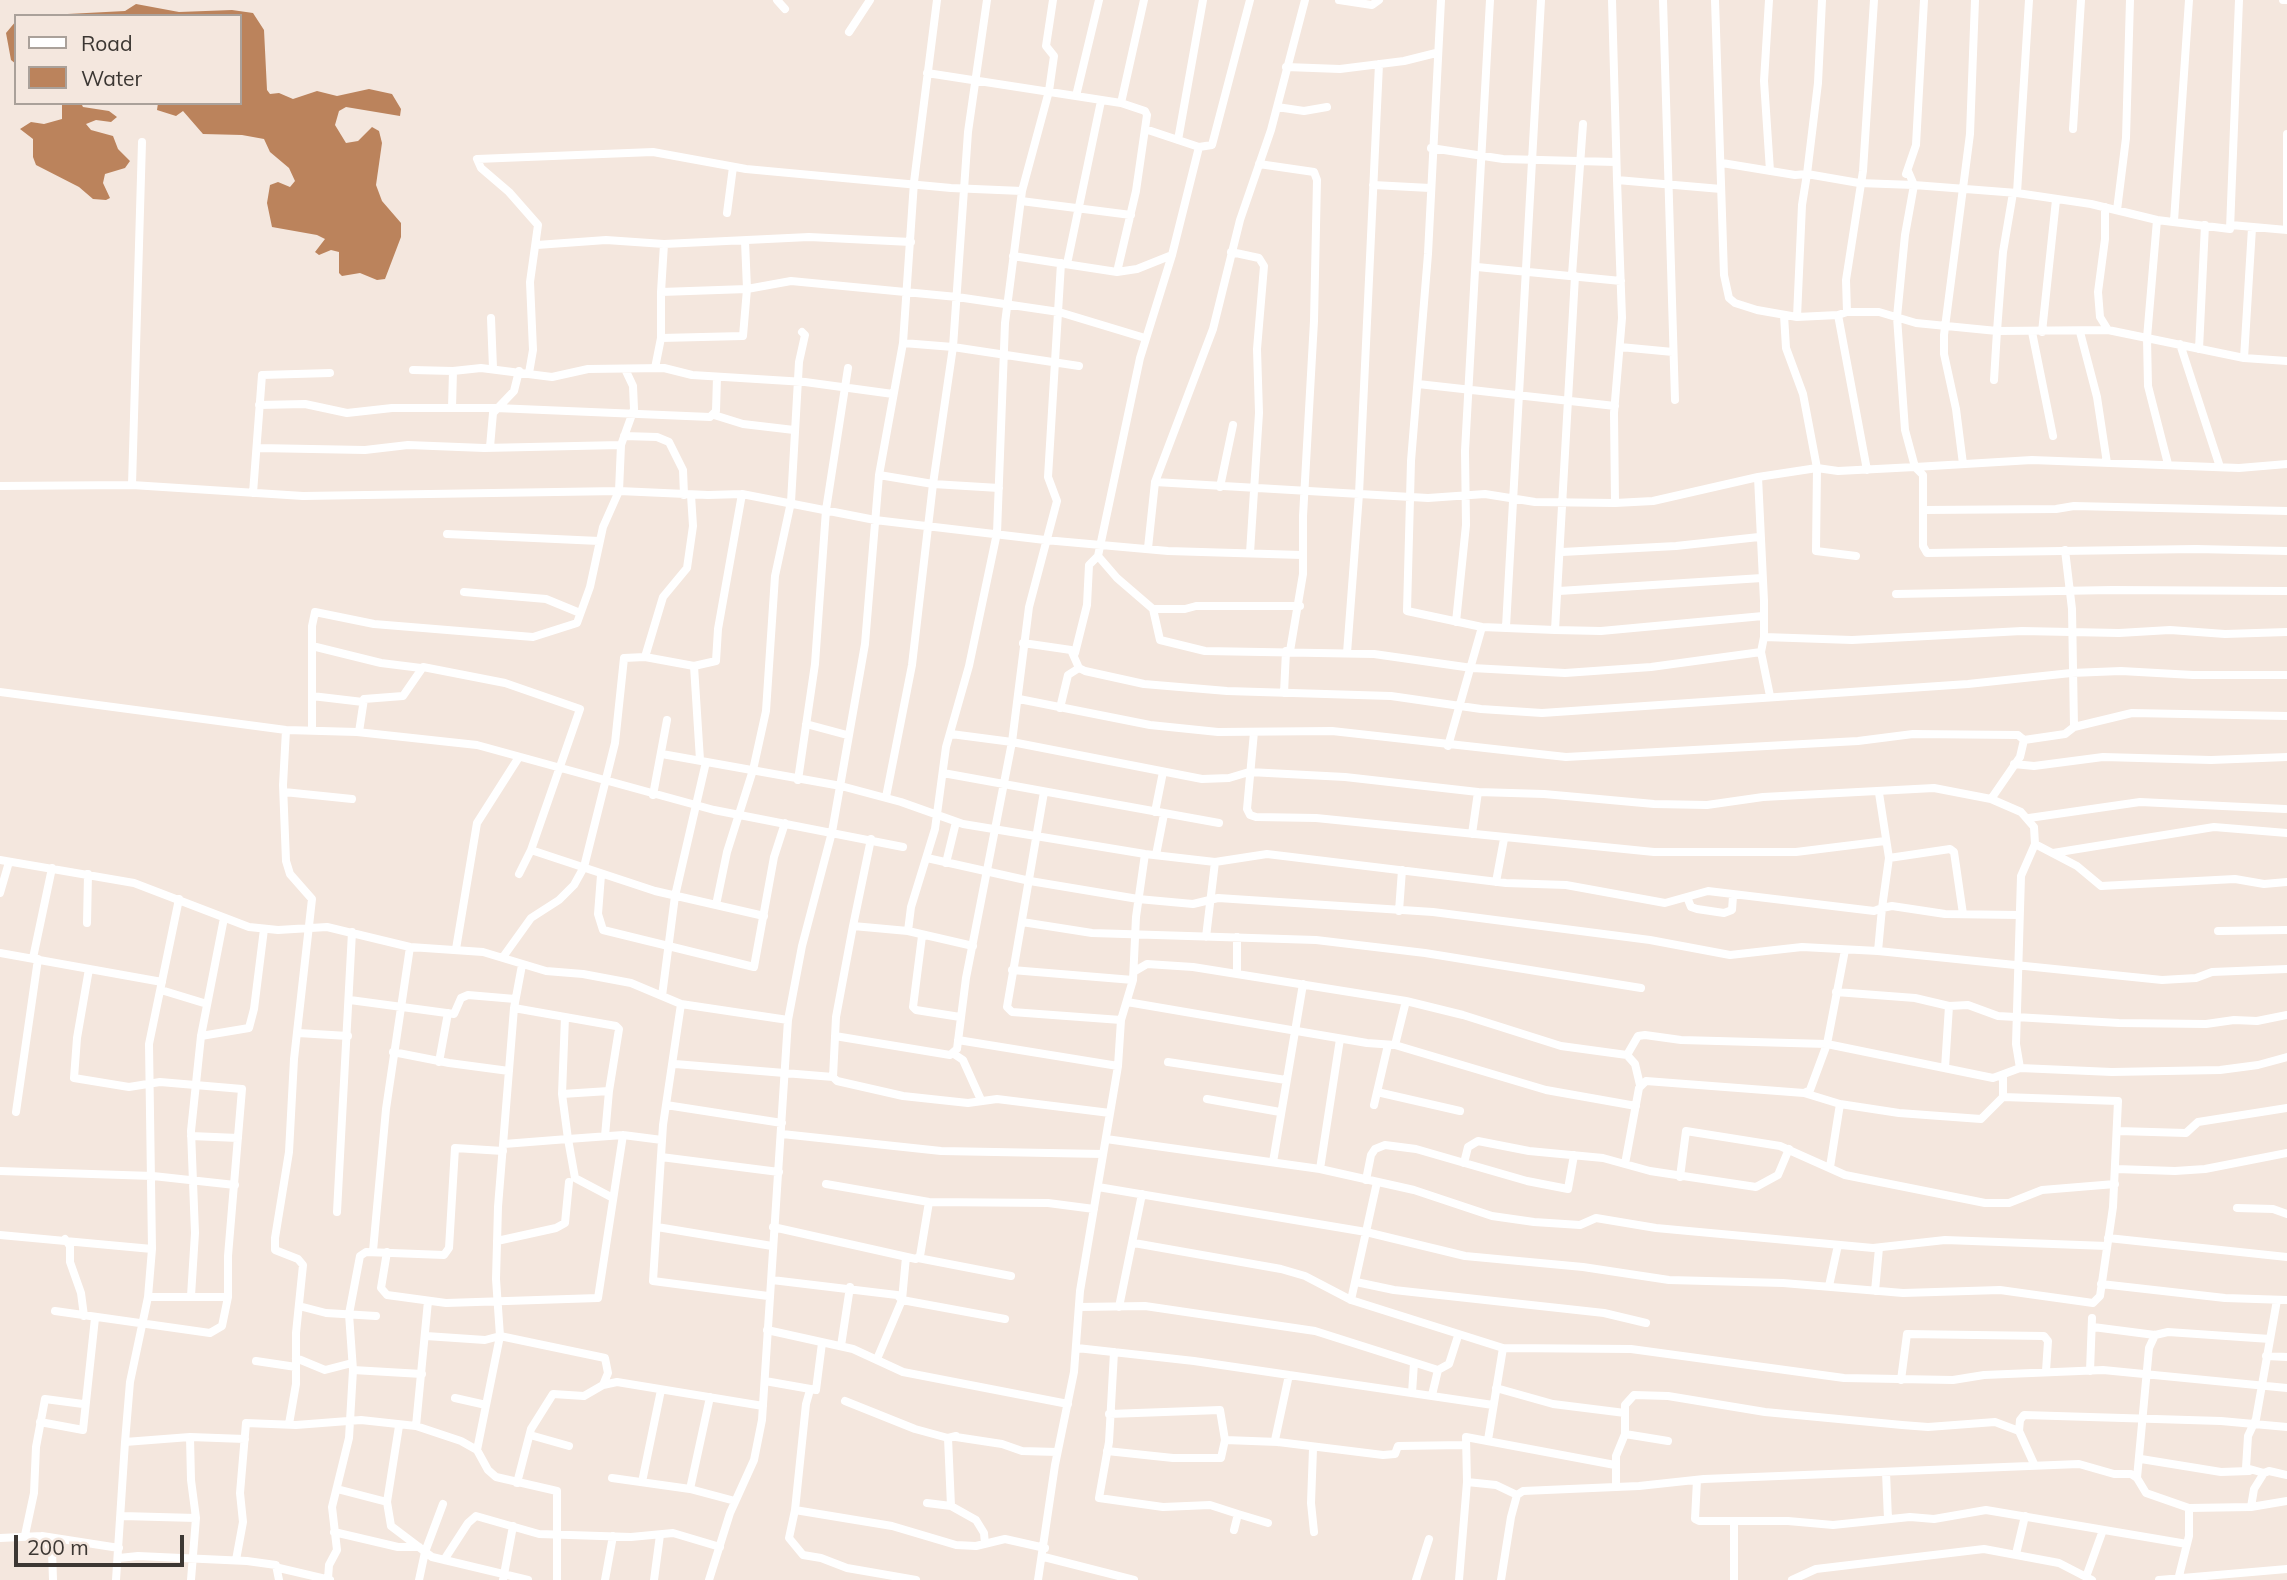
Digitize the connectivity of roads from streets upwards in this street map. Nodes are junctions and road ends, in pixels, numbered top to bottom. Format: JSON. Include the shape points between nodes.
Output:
{"nodes":[{"id":1,"x":777,"y":0,"type":"edge"},
{"id":2,"x":870,"y":0,"type":"edge"},
{"id":3,"x":937,"y":0,"type":"edge"},
{"id":4,"x":987,"y":0,"type":"edge"},
{"id":5,"x":1054,"y":0,"type":"edge"},
{"id":6,"x":1099,"y":0,"type":"edge"},
{"id":7,"x":1144,"y":0,"type":"edge"},
{"id":8,"x":1203,"y":0,"type":"edge"},
{"id":9,"x":1250,"y":0,"type":"edge"},
{"id":10,"x":1305,"y":0,"type":"edge"},
{"id":11,"x":1339,"y":0,"type":"edge"},
{"id":12,"x":1379,"y":0,"type":"edge"},
{"id":13,"x":1441,"y":0,"type":"edge"},
{"id":14,"x":1490,"y":0,"type":"edge"},
{"id":15,"x":1541,"y":0,"type":"edge"},
{"id":16,"x":1612,"y":0,"type":"edge"},
{"id":17,"x":1663,"y":0,"type":"edge"},
{"id":18,"x":1714,"y":0,"type":"edge"},
{"id":19,"x":1769,"y":0,"type":"edge"},
{"id":20,"x":1822,"y":0,"type":"edge"},
{"id":21,"x":1874,"y":0,"type":"edge"},
{"id":22,"x":1924,"y":0,"type":"edge"},
{"id":23,"x":1975,"y":0,"type":"edge"},
{"id":24,"x":2029,"y":0,"type":"edge"},
{"id":25,"x":2081,"y":0,"type":"edge"},
{"id":26,"x":2130,"y":0,"type":"edge"},
{"id":27,"x":2189,"y":0,"type":"edge"},
{"id":28,"x":2239,"y":0,"type":"edge"},
{"id":29,"x":785,"y":9,"type":"dead end"},
{"id":30,"x":849,"y":32,"type":"dead end"},
{"id":31,"x":1436,"y":53,"type":"junction"},
{"id":32,"x":1379,"y":64,"type":"junction"},
{"id":33,"x":1286,"y":67,"type":"junction"},
{"id":34,"x":927,"y":73,"type":"junction"},
{"id":35,"x":975,"y":78,"type":"junction"},
{"id":36,"x":1049,"y":91,"type":"junction"},
{"id":37,"x":1076,"y":96,"type":"junction"},
{"id":38,"x":1101,"y":101,"type":"junction"},
{"id":39,"x":1121,"y":103,"type":"junction"},
{"id":40,"x":1277,"y":107,"type":"junction"},
{"id":41,"x":1327,"y":107,"type":"dead end"},
{"id":42,"x":1583,"y":124,"type":"dead end"},
{"id":43,"x":1145,"y":129,"type":"junction"},
{"id":44,"x":2073,"y":129,"type":"dead end"},
{"id":45,"x":2287,"y":134,"type":"edge"},
{"id":46,"x":1178,"y":140,"type":"junction"},
{"id":47,"x":142,"y":142,"type":"dead end"},
{"id":48,"x":1199,"y":147,"type":"junction"},
{"id":49,"x":1431,"y":148,"type":"junction"},
{"id":50,"x":1482,"y":156,"type":"junction"},
{"id":51,"x":1531,"y":160,"type":"junction"},
{"id":52,"x":1615,"y":162,"type":"junction"},
{"id":53,"x":1581,"y":163,"type":"junction"},
{"id":54,"x":1722,"y":163,"type":"junction"},
{"id":55,"x":1259,"y":164,"type":"junction"},
{"id":56,"x":733,"y":167,"type":"junction"},
{"id":57,"x":1908,"y":170,"type":"junction"},
{"id":58,"x":1770,"y":171,"type":"junction"},
{"id":59,"x":1807,"y":174,"type":"junction"},
{"id":60,"x":1617,"y":180,"type":"junction"},
{"id":61,"x":914,"y":182,"type":"junction"},
{"id":62,"x":1859,"y":183,"type":"junction"},
{"id":63,"x":1900,"y":184,"type":"junction"},
{"id":64,"x":1669,"y":185,"type":"junction"},
{"id":65,"x":1914,"y":185,"type":"junction"},
{"id":66,"x":1373,"y":186,"type":"junction"},
{"id":67,"x":966,"y":188,"type":"junction"},
{"id":68,"x":1430,"y":188,"type":"junction"},
{"id":69,"x":1721,"y":189,"type":"junction"},
{"id":70,"x":1964,"y":189,"type":"junction"},
{"id":71,"x":1021,"y":191,"type":"junction"},
{"id":72,"x":2015,"y":193,"type":"junction"},
{"id":73,"x":2056,"y":200,"type":"junction"},
{"id":74,"x":1021,"y":201,"type":"junction"},
{"id":75,"x":2105,"y":207,"type":"junction"},
{"id":76,"x":1078,"y":210,"type":"junction"},
{"id":77,"x":2117,"y":210,"type":"junction"},
{"id":78,"x":727,"y":213,"type":"dead end"},
{"id":79,"x":1131,"y":215,"type":"junction"},
{"id":80,"x":2157,"y":220,"type":"junction"},
{"id":81,"x":2174,"y":221,"type":"junction"},
{"id":82,"x":2205,"y":225,"type":"junction"},
{"id":83,"x":2231,"y":225,"type":"junction"},
{"id":84,"x":2252,"y":228,"type":"junction"},
{"id":85,"x":2287,"y":230,"type":"edge"},
{"id":86,"x":745,"y":242,"type":"junction"},
{"id":87,"x":911,"y":242,"type":"junction"},
{"id":88,"x":664,"y":244,"type":"junction"},
{"id":89,"x":537,"y":245,"type":"junction"},
{"id":90,"x":1231,"y":252,"type":"junction"},
{"id":91,"x":1172,"y":255,"type":"junction"},
{"id":92,"x":1013,"y":256,"type":"junction"},
{"id":93,"x":1064,"y":264,"type":"junction"},
{"id":94,"x":1477,"y":267,"type":"junction"},
{"id":95,"x":1117,"y":272,"type":"junction"},
{"id":96,"x":1527,"y":272,"type":"junction"},
{"id":97,"x":1574,"y":276,"type":"junction"},
{"id":98,"x":1622,"y":281,"type":"junction"},
{"id":99,"x":747,"y":289,"type":"junction"},
{"id":100,"x":661,"y":292,"type":"junction"},
{"id":101,"x":907,"y":293,"type":"junction"},
{"id":102,"x":957,"y":297,"type":"junction"},
{"id":103,"x":1007,"y":304,"type":"junction"},
{"id":104,"x":1059,"y":312,"type":"junction"},
{"id":105,"x":1842,"y":314,"type":"junction"},
{"id":106,"x":1784,"y":315,"type":"junction"},
{"id":107,"x":1797,"y":317,"type":"junction"},
{"id":108,"x":1897,"y":317,"type":"junction"},
{"id":109,"x":491,"y":318,"type":"dead end"},
{"id":110,"x":1945,"y":327,"type":"junction"},
{"id":111,"x":2108,"y":330,"type":"junction"},
{"id":112,"x":1997,"y":331,"type":"junction"},
{"id":113,"x":802,"y":332,"type":"dead end"},
{"id":114,"x":2032,"y":332,"type":"junction"},
{"id":115,"x":2042,"y":332,"type":"junction"},
{"id":116,"x":2080,"y":332,"type":"junction"},
{"id":117,"x":661,"y":338,"type":"junction"},
{"id":118,"x":1145,"y":338,"type":"junction"},
{"id":119,"x":2147,"y":338,"type":"junction"},
{"id":120,"x":903,"y":343,"type":"junction"},
{"id":121,"x":2180,"y":344,"type":"junction"},
{"id":122,"x":953,"y":347,"type":"junction"},
{"id":123,"x":1620,"y":347,"type":"junction"},
{"id":124,"x":2199,"y":349,"type":"junction"},
{"id":125,"x":1673,"y":352,"type":"junction"},
{"id":126,"x":1004,"y":355,"type":"junction"},
{"id":127,"x":2244,"y":358,"type":"junction"},
{"id":128,"x":1055,"y":361,"type":"junction"},
{"id":129,"x":2287,"y":361,"type":"edge"},
{"id":130,"x":1079,"y":366,"type":"dead end"},
{"id":131,"x":492,"y":368,"type":"junction"},
{"id":132,"x":654,"y":368,"type":"junction"},
{"id":133,"x":848,"y":368,"type":"dead end"},
{"id":134,"x":625,"y":369,"type":"junction"},
{"id":135,"x":413,"y":370,"type":"dead end"},
{"id":136,"x":453,"y":371,"type":"junction"},
{"id":137,"x":519,"y":371,"type":"junction"},
{"id":138,"x":330,"y":373,"type":"dead end"},
{"id":139,"x":529,"y":373,"type":"junction"},
{"id":140,"x":717,"y":377,"type":"junction"},
{"id":141,"x":1994,"y":380,"type":"dead end"},
{"id":142,"x":799,"y":382,"type":"junction"},
{"id":143,"x":1418,"y":384,"type":"junction"},
{"id":144,"x":845,"y":388,"type":"junction"},
{"id":145,"x":1469,"y":392,"type":"junction"},
{"id":146,"x":893,"y":394,"type":"junction"},
{"id":147,"x":1518,"y":396,"type":"junction"},
{"id":148,"x":1566,"y":399,"type":"junction"},
{"id":149,"x":1675,"y":400,"type":"dead end"},
{"id":150,"x":259,"y":405,"type":"junction"},
{"id":151,"x":1615,"y":406,"type":"junction"},
{"id":152,"x":452,"y":408,"type":"junction"},
{"id":153,"x":496,"y":408,"type":"junction"},
{"id":154,"x":633,"y":412,"type":"junction"},
{"id":155,"x":714,"y":415,"type":"junction"},
{"id":156,"x":1233,"y":425,"type":"dead end"},
{"id":157,"x":794,"y":430,"type":"junction"},
{"id":158,"x":624,"y":436,"type":"junction"},
{"id":159,"x":2053,"y":436,"type":"dead end"},
{"id":160,"x":621,"y":445,"type":"junction"},
{"id":161,"x":490,"y":447,"type":"junction"},
{"id":162,"x":258,"y":448,"type":"junction"},
{"id":163,"x":2107,"y":463,"type":"junction"},
{"id":164,"x":1963,"y":464,"type":"junction"},
{"id":165,"x":2168,"y":464,"type":"junction"},
{"id":166,"x":2287,"y":464,"type":"edge"},
{"id":167,"x":1915,"y":467,"type":"junction"},
{"id":168,"x":2220,"y":467,"type":"junction"},
{"id":169,"x":1817,"y":468,"type":"junction"},
{"id":170,"x":1159,"y":470,"type":"junction"},
{"id":171,"x":1867,"y":470,"type":"junction"},
{"id":172,"x":879,"y":475,"type":"junction"},
{"id":173,"x":1758,"y":477,"type":"junction"},
{"id":174,"x":1155,"y":482,"type":"junction"},
{"id":175,"x":1172,"y":483,"type":"junction"},
{"id":176,"x":933,"y":484,"type":"junction"},
{"id":177,"x":132,"y":485,"type":"junction"},
{"id":178,"x":0,"y":486,"type":"edge"},
{"id":179,"x":1220,"y":487,"type":"junction"},
{"id":180,"x":1254,"y":487,"type":"junction"},
{"id":181,"x":999,"y":488,"type":"junction"},
{"id":182,"x":620,"y":491,"type":"junction"},
{"id":183,"x":1305,"y":491,"type":"junction"},
{"id":184,"x":253,"y":493,"type":"junction"},
{"id":185,"x":742,"y":494,"type":"junction"},
{"id":186,"x":1359,"y":494,"type":"junction"},
{"id":187,"x":687,"y":495,"type":"junction"},
{"id":188,"x":1464,"y":496,"type":"junction"},
{"id":189,"x":1411,"y":497,"type":"junction"},
{"id":190,"x":1515,"y":499,"type":"junction"},
{"id":191,"x":791,"y":502,"type":"junction"},
{"id":192,"x":1564,"y":503,"type":"junction"},
{"id":193,"x":1615,"y":503,"type":"junction"},
{"id":194,"x":826,"y":510,"type":"junction"},
{"id":195,"x":1924,"y":510,"type":"junction"},
{"id":196,"x":2287,"y":511,"type":"edge"},
{"id":197,"x":875,"y":520,"type":"junction"},
{"id":198,"x":930,"y":526,"type":"junction"},
{"id":199,"x":997,"y":533,"type":"junction"},
{"id":200,"x":447,"y":534,"type":"dead end"},
{"id":201,"x":1759,"y":537,"type":"junction"},
{"id":202,"x":1045,"y":540,"type":"junction"},
{"id":203,"x":599,"y":541,"type":"junction"},
{"id":204,"x":1098,"y":545,"type":"junction"},
{"id":205,"x":1148,"y":548,"type":"junction"},
{"id":206,"x":2065,"y":550,"type":"junction"},
{"id":207,"x":2287,"y":551,"type":"edge"},
{"id":208,"x":1562,"y":552,"type":"junction"},
{"id":209,"x":1250,"y":553,"type":"junction"},
{"id":210,"x":1302,"y":555,"type":"junction"},
{"id":211,"x":1098,"y":556,"type":"junction"},
{"id":212,"x":1856,"y":556,"type":"dead end"},
{"id":213,"x":1762,"y":578,"type":"junction"},
{"id":214,"x":1559,"y":591,"type":"junction"},
{"id":215,"x":2071,"y":591,"type":"junction"},
{"id":216,"x":2287,"y":591,"type":"edge"},
{"id":217,"x":464,"y":592,"type":"dead end"},
{"id":218,"x":1896,"y":594,"type":"dead end"},
{"id":219,"x":1300,"y":606,"type":"junction"},
{"id":220,"x":1153,"y":609,"type":"junction"},
{"id":221,"x":580,"y":613,"type":"junction"},
{"id":222,"x":1763,"y":616,"type":"junction"},
{"id":223,"x":1456,"y":622,"type":"junction"},
{"id":224,"x":1482,"y":627,"type":"junction"},
{"id":225,"x":1506,"y":627,"type":"junction"},
{"id":226,"x":1555,"y":630,"type":"junction"},
{"id":227,"x":2287,"y":632,"type":"edge"},
{"id":228,"x":2072,"y":633,"type":"junction"},
{"id":229,"x":1765,"y":637,"type":"junction"},
{"id":230,"x":1023,"y":643,"type":"junction"},
{"id":231,"x":312,"y":646,"type":"junction"},
{"id":232,"x":1288,"y":651,"type":"junction"},
{"id":233,"x":1761,"y":652,"type":"junction"},
{"id":234,"x":1074,"y":653,"type":"junction"},
{"id":235,"x":1347,"y":653,"type":"junction"},
{"id":236,"x":645,"y":657,"type":"junction"},
{"id":237,"x":694,"y":666,"type":"junction"},
{"id":238,"x":421,"y":668,"type":"junction"},
{"id":239,"x":1079,"y":668,"type":"junction"},
{"id":240,"x":1472,"y":668,"type":"junction"},
{"id":241,"x":2071,"y":673,"type":"junction"},
{"id":242,"x":2287,"y":675,"type":"edge"},
{"id":243,"x":0,"y":692,"type":"edge"},
{"id":244,"x":1284,"y":693,"type":"junction"},
{"id":245,"x":312,"y":696,"type":"junction"},
{"id":246,"x":1770,"y":696,"type":"junction"},
{"id":247,"x":1019,"y":699,"type":"junction"},
{"id":248,"x":363,"y":702,"type":"junction"},
{"id":249,"x":1458,"y":706,"type":"junction"},
{"id":250,"x":1060,"y":708,"type":"junction"},
{"id":251,"x":2287,"y":716,"type":"edge"},
{"id":252,"x":667,"y":720,"type":"dead end"},
{"id":253,"x":806,"y":724,"type":"junction"},
{"id":254,"x":2074,"y":727,"type":"junction"},
{"id":255,"x":286,"y":730,"type":"junction"},
{"id":256,"x":312,"y":730,"type":"junction"},
{"id":257,"x":359,"y":732,"type":"junction"},
{"id":258,"x":1254,"y":732,"type":"junction"},
{"id":259,"x":951,"y":734,"type":"junction"},
{"id":260,"x":847,"y":735,"type":"junction"},
{"id":261,"x":2024,"y":740,"type":"junction"},
{"id":262,"x":1012,"y":742,"type":"junction"},
{"id":263,"x":1448,"y":746,"type":"junction"},
{"id":264,"x":662,"y":754,"type":"junction"},
{"id":265,"x":519,"y":757,"type":"junction"},
{"id":266,"x":2287,"y":757,"type":"edge"},
{"id":267,"x":703,"y":761,"type":"junction"},
{"id":268,"x":2014,"y":764,"type":"junction"},
{"id":269,"x":561,"y":768,"type":"junction"},
{"id":270,"x":752,"y":770,"type":"junction"},
{"id":271,"x":1163,"y":772,"type":"junction"},
{"id":272,"x":1249,"y":772,"type":"junction"},
{"id":273,"x":943,"y":773,"type":"junction"},
{"id":274,"x":604,"y":780,"type":"junction"},
{"id":275,"x":798,"y":780,"type":"junction"},
{"id":276,"x":1003,"y":783,"type":"junction"},
{"id":277,"x":841,"y":786,"type":"junction"},
{"id":278,"x":284,"y":792,"type":"junction"},
{"id":279,"x":1044,"y":792,"type":"junction"},
{"id":280,"x":1478,"y":792,"type":"junction"},
{"id":281,"x":1879,"y":793,"type":"junction"},
{"id":282,"x":653,"y":795,"type":"junction"},
{"id":283,"x":886,"y":797,"type":"junction"},
{"id":284,"x":352,"y":799,"type":"dead end"},
{"id":285,"x":1991,"y":799,"type":"junction"},
{"id":286,"x":694,"y":804,"type":"junction"},
{"id":287,"x":2285,"y":809,"type":"dead end"},
{"id":288,"x":1160,"y":813,"type":"junction"},
{"id":289,"x":739,"y":814,"type":"junction"},
{"id":290,"x":937,"y":817,"type":"junction"},
{"id":291,"x":2029,"y":818,"type":"junction"},
{"id":292,"x":785,"y":822,"type":"junction"},
{"id":293,"x":956,"y":822,"type":"junction"},
{"id":294,"x":1219,"y":823,"type":"dead end"},
{"id":295,"x":994,"y":828,"type":"junction"},
{"id":296,"x":832,"y":832,"type":"junction"},
{"id":297,"x":2287,"y":833,"type":"edge"},
{"id":298,"x":1472,"y":834,"type":"junction"},
{"id":299,"x":1036,"y":835,"type":"junction"},
{"id":300,"x":871,"y":839,"type":"junction"},
{"id":301,"x":1504,"y":839,"type":"junction"},
{"id":302,"x":1885,"y":841,"type":"junction"},
{"id":303,"x":2035,"y":844,"type":"junction"},
{"id":304,"x":903,"y":847,"type":"dead end"},
{"id":305,"x":531,"y":850,"type":"junction"},
{"id":306,"x":1145,"y":853,"type":"junction"},
{"id":307,"x":2053,"y":853,"type":"junction"},
{"id":308,"x":1156,"y":855,"type":"junction"},
{"id":309,"x":927,"y":858,"type":"junction"},
{"id":310,"x":1889,"y":858,"type":"junction"},
{"id":311,"x":5,"y":861,"type":"edge"},
{"id":312,"x":1215,"y":862,"type":"junction"},
{"id":313,"x":946,"y":863,"type":"junction"},
{"id":314,"x":584,"y":867,"type":"junction"},
{"id":315,"x":52,"y":868,"type":"junction"},
{"id":316,"x":1402,"y":870,"type":"junction"},
{"id":317,"x":987,"y":872,"type":"junction"},
{"id":318,"x":88,"y":874,"type":"junction"},
{"id":319,"x":519,"y":874,"type":"dead end"},
{"id":320,"x":601,"y":875,"type":"junction"},
{"id":321,"x":1030,"y":881,"type":"junction"},
{"id":322,"x":1496,"y":882,"type":"junction"},
{"id":323,"x":2287,"y":882,"type":"edge"},
{"id":324,"x":0,"y":893,"type":"edge"},
{"id":325,"x":675,"y":896,"type":"junction"},
{"id":326,"x":1734,"y":896,"type":"junction"},
{"id":327,"x":1687,"y":898,"type":"junction"},
{"id":328,"x":179,"y":899,"type":"junction"},
{"id":329,"x":1138,"y":899,"type":"junction"},
{"id":330,"x":1209,"y":899,"type":"junction"},
{"id":331,"x":716,"y":905,"type":"junction"},
{"id":332,"x":1882,"y":908,"type":"junction"},
{"id":333,"x":1399,"y":911,"type":"junction"},
{"id":334,"x":1963,"y":914,"type":"junction"},
{"id":335,"x":2019,"y":915,"type":"junction"},
{"id":336,"x":764,"y":916,"type":"junction"},
{"id":337,"x":223,"y":918,"type":"junction"},
{"id":338,"x":1021,"y":922,"type":"junction"},
{"id":339,"x":87,"y":923,"type":"dead end"},
{"id":340,"x":853,"y":926,"type":"junction"},
{"id":341,"x":309,"y":927,"type":"junction"},
{"id":342,"x":264,"y":929,"type":"junction"},
{"id":343,"x":2287,"y":930,"type":"edge"},
{"id":344,"x":908,"y":931,"type":"junction"},
{"id":345,"x":2218,"y":931,"type":"dead end"},
{"id":346,"x":352,"y":932,"type":"junction"},
{"id":347,"x":1135,"y":934,"type":"junction"},
{"id":348,"x":922,"y":936,"type":"junction"},
{"id":349,"x":1206,"y":937,"type":"junction"},
{"id":350,"x":1237,"y":937,"type":"junction"},
{"id":351,"x":973,"y":946,"type":"junction"},
{"id":352,"x":410,"y":947,"type":"junction"},
{"id":353,"x":668,"y":947,"type":"junction"},
{"id":354,"x":456,"y":950,"type":"junction"},
{"id":355,"x":1845,"y":950,"type":"junction"},
{"id":356,"x":1878,"y":951,"type":"junction"},
{"id":357,"x":0,"y":953,"type":"edge"},
{"id":358,"x":503,"y":957,"type":"junction"},
{"id":359,"x":36,"y":958,"type":"junction"},
{"id":360,"x":522,"y":965,"type":"junction"},
{"id":361,"x":2019,"y":966,"type":"junction"},
{"id":362,"x":89,"y":969,"type":"junction"},
{"id":363,"x":2287,"y":969,"type":"edge"},
{"id":364,"x":1012,"y":970,"type":"junction"},
{"id":365,"x":1135,"y":971,"type":"junction"},
{"id":366,"x":1237,"y":972,"type":"junction"},
{"id":367,"x":1133,"y":980,"type":"junction"},
{"id":368,"x":1303,"y":984,"type":"junction"},
{"id":369,"x":161,"y":986,"type":"junction"},
{"id":370,"x":1641,"y":988,"type":"dead end"},
{"id":371,"x":1836,"y":992,"type":"junction"},
{"id":372,"x":662,"y":996,"type":"junction"},
{"id":373,"x":350,"y":1000,"type":"junction"},
{"id":374,"x":1406,"y":1001,"type":"junction"},
{"id":375,"x":1127,"y":1002,"type":"junction"},
{"id":376,"x":515,"y":1003,"type":"junction"},
{"id":377,"x":207,"y":1004,"type":"junction"},
{"id":378,"x":681,"y":1004,"type":"junction"},
{"id":379,"x":1949,"y":1006,"type":"junction"},
{"id":380,"x":401,"y":1007,"type":"junction"},
{"id":381,"x":449,"y":1013,"type":"junction"},
{"id":382,"x":2287,"y":1015,"type":"edge"},
{"id":383,"x":565,"y":1017,"type":"junction"},
{"id":384,"x":960,"y":1017,"type":"junction"},
{"id":385,"x":2017,"y":1017,"type":"junction"},
{"id":386,"x":788,"y":1020,"type":"junction"},
{"id":387,"x":1121,"y":1020,"type":"junction"},
{"id":388,"x":1295,"y":1031,"type":"junction"},
{"id":389,"x":298,"y":1033,"type":"junction"},
{"id":390,"x":348,"y":1036,"type":"junction"},
{"id":391,"x":835,"y":1036,"type":"junction"},
{"id":392,"x":201,"y":1037,"type":"junction"},
{"id":393,"x":1340,"y":1039,"type":"junction"},
{"id":394,"x":958,"y":1040,"type":"junction"},
{"id":395,"x":1827,"y":1044,"type":"junction"},
{"id":396,"x":1391,"y":1045,"type":"junction"},
{"id":397,"x":393,"y":1052,"type":"junction"},
{"id":398,"x":954,"y":1054,"type":"junction"},
{"id":399,"x":1627,"y":1055,"type":"junction"},
{"id":400,"x":2287,"y":1057,"type":"edge"},
{"id":401,"x":439,"y":1062,"type":"junction"},
{"id":402,"x":1168,"y":1062,"type":"dead end"},
{"id":403,"x":675,"y":1064,"type":"junction"},
{"id":404,"x":1118,"y":1066,"type":"junction"},
{"id":405,"x":1945,"y":1068,"type":"junction"},
{"id":406,"x":2020,"y":1068,"type":"junction"},
{"id":407,"x":509,"y":1071,"type":"junction"},
{"id":408,"x":784,"y":1071,"type":"junction"},
{"id":409,"x":2003,"y":1076,"type":"junction"},
{"id":410,"x":833,"y":1077,"type":"junction"},
{"id":411,"x":1286,"y":1080,"type":"junction"},
{"id":412,"x":151,"y":1082,"type":"junction"},
{"id":413,"x":1640,"y":1085,"type":"junction"},
{"id":414,"x":195,"y":1086,"type":"junction"},
{"id":415,"x":609,"y":1091,"type":"junction"},
{"id":416,"x":1377,"y":1092,"type":"junction"},
{"id":417,"x":1804,"y":1093,"type":"junction"},
{"id":418,"x":562,"y":1094,"type":"junction"},
{"id":419,"x":2003,"y":1097,"type":"junction"},
{"id":420,"x":1207,"y":1099,"type":"dead end"},
{"id":421,"x":981,"y":1100,"type":"junction"},
{"id":422,"x":1840,"y":1104,"type":"junction"},
{"id":423,"x":666,"y":1105,"type":"junction"},
{"id":424,"x":1374,"y":1105,"type":"dead end"},
{"id":425,"x":1636,"y":1106,"type":"junction"},
{"id":426,"x":2287,"y":1108,"type":"edge"},
{"id":427,"x":1460,"y":1111,"type":"dead end"},
{"id":428,"x":16,"y":1112,"type":"dead end"},
{"id":429,"x":1280,"y":1112,"type":"junction"},
{"id":430,"x":1110,"y":1113,"type":"junction"},
{"id":431,"x":782,"y":1124,"type":"junction"},
{"id":432,"x":2118,"y":1131,"type":"junction"},
{"id":433,"x":782,"y":1134,"type":"junction"},
{"id":434,"x":623,"y":1135,"type":"junction"},
{"id":435,"x":191,"y":1136,"type":"junction"},
{"id":436,"x":606,"y":1136,"type":"junction"},
{"id":437,"x":238,"y":1138,"type":"junction"},
{"id":438,"x":568,"y":1139,"type":"junction"},
{"id":439,"x":1106,"y":1139,"type":"junction"},
{"id":440,"x":662,"y":1140,"type":"junction"},
{"id":441,"x":504,"y":1147,"type":"junction"},
{"id":442,"x":1789,"y":1149,"type":"junction"},
{"id":443,"x":2287,"y":1153,"type":"edge"},
{"id":444,"x":1103,"y":1154,"type":"junction"},
{"id":445,"x":1574,"y":1155,"type":"junction"},
{"id":446,"x":661,"y":1157,"type":"junction"},
{"id":447,"x":1273,"y":1162,"type":"junction"},
{"id":448,"x":1464,"y":1163,"type":"junction"},
{"id":449,"x":1625,"y":1164,"type":"junction"},
{"id":450,"x":1830,"y":1167,"type":"junction"},
{"id":451,"x":1320,"y":1169,"type":"junction"},
{"id":452,"x":2116,"y":1169,"type":"junction"},
{"id":453,"x":0,"y":1171,"type":"edge"},
{"id":454,"x":779,"y":1172,"type":"junction"},
{"id":455,"x":153,"y":1176,"type":"junction"},
{"id":456,"x":1680,"y":1177,"type":"junction"},
{"id":457,"x":192,"y":1179,"type":"junction"},
{"id":458,"x":1366,"y":1180,"type":"junction"},
{"id":459,"x":569,"y":1182,"type":"dead end"},
{"id":460,"x":1377,"y":1182,"type":"junction"},
{"id":461,"x":826,"y":1184,"type":"dead end"},
{"id":462,"x":2115,"y":1184,"type":"junction"},
{"id":463,"x":234,"y":1185,"type":"junction"},
{"id":464,"x":1098,"y":1187,"type":"junction"},
{"id":465,"x":1142,"y":1194,"type":"junction"},
{"id":466,"x":611,"y":1198,"type":"junction"},
{"id":467,"x":929,"y":1202,"type":"junction"},
{"id":468,"x":2237,"y":1208,"type":"dead end"},
{"id":469,"x":1094,"y":1209,"type":"junction"},
{"id":470,"x":337,"y":1212,"type":"dead end"},
{"id":471,"x":2287,"y":1214,"type":"edge"},
{"id":472,"x":657,"y":1227,"type":"junction"},
{"id":473,"x":773,"y":1227,"type":"junction"},
{"id":474,"x":1366,"y":1232,"type":"junction"},
{"id":475,"x":0,"y":1235,"type":"edge"},
{"id":476,"x":65,"y":1239,"type":"junction"},
{"id":477,"x":496,"y":1241,"type":"junction"},
{"id":478,"x":2107,"y":1242,"type":"junction"},
{"id":479,"x":1134,"y":1243,"type":"junction"},
{"id":480,"x":1838,"y":1245,"type":"junction"},
{"id":481,"x":772,"y":1246,"type":"junction"},
{"id":482,"x":1879,"y":1248,"type":"junction"},
{"id":483,"x":152,"y":1249,"type":"junction"},
{"id":484,"x":373,"y":1251,"type":"junction"},
{"id":485,"x":387,"y":1252,"type":"junction"},
{"id":486,"x":2287,"y":1256,"type":"edge"},
{"id":487,"x":906,"y":1257,"type":"junction"},
{"id":488,"x":918,"y":1258,"type":"junction"},
{"id":489,"x":1011,"y":1276,"type":"dead end"},
{"id":490,"x":772,"y":1280,"type":"dead end"},
{"id":491,"x":1356,"y":1282,"type":"junction"},
{"id":492,"x":2101,"y":1284,"type":"junction"},
{"id":493,"x":1829,"y":1286,"type":"junction"},
{"id":494,"x":850,"y":1287,"type":"junction"},
{"id":495,"x":1875,"y":1291,"type":"junction"},
{"id":496,"x":191,"y":1296,"type":"junction"},
{"id":497,"x":768,"y":1296,"type":"junction"},
{"id":498,"x":148,"y":1297,"type":"junction"},
{"id":499,"x":228,"y":1297,"type":"junction"},
{"id":500,"x":902,"y":1300,"type":"junction"},
{"id":501,"x":1351,"y":1300,"type":"junction"},
{"id":502,"x":2277,"y":1300,"type":"junction"},
{"id":503,"x":2287,"y":1300,"type":"edge"},
{"id":504,"x":428,"y":1301,"type":"junction"},
{"id":505,"x":498,"y":1303,"type":"junction"},
{"id":506,"x":299,"y":1306,"type":"junction"},
{"id":507,"x":1079,"y":1307,"type":"junction"},
{"id":508,"x":1119,"y":1307,"type":"junction"},
{"id":509,"x":54,"y":1311,"type":"dead end"},
{"id":510,"x":349,"y":1314,"type":"junction"},
{"id":511,"x":84,"y":1316,"type":"junction"},
{"id":512,"x":376,"y":1316,"type":"dead end"},
{"id":513,"x":95,"y":1318,"type":"junction"},
{"id":514,"x":1005,"y":1319,"type":"dead end"},
{"id":515,"x":143,"y":1324,"type":"junction"},
{"id":516,"x":1646,"y":1324,"type":"dead end"},
{"id":517,"x":767,"y":1329,"type":"junction"},
{"id":518,"x":2155,"y":1335,"type":"junction"},
{"id":519,"x":426,"y":1336,"type":"junction"},
{"id":520,"x":500,"y":1336,"type":"junction"},
{"id":521,"x":1458,"y":1336,"type":"junction"},
{"id":522,"x":2270,"y":1339,"type":"junction"},
{"id":523,"x":822,"y":1343,"type":"junction"},
{"id":524,"x":841,"y":1346,"type":"junction"},
{"id":525,"x":1077,"y":1348,"type":"junction"},
{"id":526,"x":1503,"y":1348,"type":"junction"},
{"id":527,"x":1114,"y":1352,"type":"junction"},
{"id":528,"x":2266,"y":1356,"type":"junction"},
{"id":529,"x":2287,"y":1357,"type":"edge"},
{"id":530,"x":877,"y":1359,"type":"junction"},
{"id":531,"x":256,"y":1361,"type":"dead end"},
{"id":532,"x":296,"y":1363,"type":"junction"},
{"id":533,"x":1414,"y":1363,"type":"junction"},
{"id":534,"x":352,"y":1367,"type":"junction"},
{"id":535,"x":1438,"y":1370,"type":"junction"},
{"id":536,"x":2046,"y":1371,"type":"junction"},
{"id":537,"x":2090,"y":1371,"type":"junction"},
{"id":538,"x":2147,"y":1372,"type":"junction"},
{"id":539,"x":422,"y":1374,"type":"junction"},
{"id":540,"x":1289,"y":1375,"type":"junction"},
{"id":541,"x":1901,"y":1380,"type":"junction"},
{"id":542,"x":765,"y":1381,"type":"junction"},
{"id":543,"x":2261,"y":1384,"type":"junction"},
{"id":544,"x":603,"y":1385,"type":"junction"},
{"id":545,"x":1496,"y":1388,"type":"junction"},
{"id":546,"x":2287,"y":1388,"type":"edge"},
{"id":547,"x":661,"y":1390,"type":"junction"},
{"id":548,"x":810,"y":1390,"type":"junction"},
{"id":549,"x":1412,"y":1393,"type":"junction"},
{"id":550,"x":1432,"y":1395,"type":"junction"},
{"id":551,"x":710,"y":1397,"type":"junction"},
{"id":552,"x":455,"y":1398,"type":"dead end"},
{"id":553,"x":845,"y":1401,"type":"dead end"},
{"id":554,"x":83,"y":1404,"type":"junction"},
{"id":555,"x":1068,"y":1404,"type":"junction"},
{"id":556,"x":486,"y":1405,"type":"junction"},
{"id":557,"x":1493,"y":1405,"type":"junction"},
{"id":558,"x":763,"y":1406,"type":"junction"},
{"id":559,"x":1625,"y":1413,"type":"junction"},
{"id":560,"x":1108,"y":1415,"type":"junction"},
{"id":561,"x":351,"y":1420,"type":"junction"},
{"id":562,"x":2144,"y":1420,"type":"junction"},
{"id":563,"x":40,"y":1422,"type":"junction"},
{"id":564,"x":289,"y":1424,"type":"junction"},
{"id":565,"x":399,"y":1426,"type":"junction"},
{"id":566,"x":416,"y":1426,"type":"junction"},
{"id":567,"x":2251,"y":1426,"type":"junction"},
{"id":568,"x":2287,"y":1427,"type":"edge"},
{"id":569,"x":2020,"y":1431,"type":"junction"},
{"id":570,"x":1625,"y":1434,"type":"junction"},
{"id":571,"x":530,"y":1435,"type":"junction"},
{"id":572,"x":190,"y":1437,"type":"junction"},
{"id":573,"x":953,"y":1437,"type":"junction"},
{"id":574,"x":245,"y":1439,"type":"junction"},
{"id":575,"x":1225,"y":1440,"type":"junction"},
{"id":576,"x":1488,"y":1440,"type":"junction"},
{"id":577,"x":1668,"y":1441,"type":"dead end"},
{"id":578,"x":125,"y":1442,"type":"junction"},
{"id":579,"x":1278,"y":1442,"type":"junction"},
{"id":580,"x":1465,"y":1445,"type":"junction"},
{"id":581,"x":569,"y":1446,"type":"dead end"},
{"id":582,"x":1313,"y":1448,"type":"junction"},
{"id":583,"x":477,"y":1450,"type":"junction"},
{"id":584,"x":1107,"y":1451,"type":"junction"},
{"id":585,"x":1058,"y":1452,"type":"junction"},
{"id":586,"x":2141,"y":1460,"type":"junction"},
{"id":587,"x":2034,"y":1464,"type":"junction"},
{"id":588,"x":1615,"y":1465,"type":"junction"},
{"id":589,"x":2249,"y":1471,"type":"junction"},
{"id":590,"x":1886,"y":1472,"type":"junction"},
{"id":591,"x":2263,"y":1473,"type":"junction"},
{"id":592,"x":2287,"y":1475,"type":"edge"},
{"id":593,"x":612,"y":1478,"type":"dead end"},
{"id":594,"x":2137,"y":1478,"type":"junction"},
{"id":595,"x":1697,"y":1480,"type":"junction"},
{"id":596,"x":642,"y":1482,"type":"junction"},
{"id":597,"x":1467,"y":1482,"type":"junction"},
{"id":598,"x":517,"y":1483,"type":"junction"},
{"id":599,"x":1616,"y":1487,"type":"junction"},
{"id":600,"x":337,"y":1489,"type":"junction"},
{"id":601,"x":690,"y":1489,"type":"junction"},
{"id":602,"x":1517,"y":1495,"type":"junction"},
{"id":603,"x":735,"y":1501,"type":"junction"},
{"id":604,"x":2287,"y":1501,"type":"edge"},
{"id":605,"x":387,"y":1502,"type":"junction"},
{"id":606,"x":927,"y":1503,"type":"dead end"},
{"id":607,"x":443,"y":1504,"type":"dead end"},
{"id":608,"x":951,"y":1506,"type":"junction"},
{"id":609,"x":2250,"y":1507,"type":"junction"},
{"id":610,"x":2189,"y":1508,"type":"junction"},
{"id":611,"x":794,"y":1510,"type":"junction"},
{"id":612,"x":1238,"y":1514,"type":"junction"},
{"id":613,"x":122,"y":1516,"type":"junction"},
{"id":614,"x":2025,"y":1516,"type":"junction"},
{"id":615,"x":196,"y":1518,"type":"junction"},
{"id":616,"x":1888,"y":1519,"type":"junction"},
{"id":617,"x":1734,"y":1521,"type":"junction"},
{"id":618,"x":1268,"y":1523,"type":"dead end"},
{"id":619,"x":513,"y":1526,"type":"junction"},
{"id":620,"x":2103,"y":1530,"type":"junction"},
{"id":621,"x":1234,"y":1531,"type":"dead end"},
{"id":622,"x":334,"y":1532,"type":"junction"},
{"id":623,"x":1314,"y":1532,"type":"dead end"},
{"id":624,"x":25,"y":1535,"type":"junction"},
{"id":625,"x":558,"y":1535,"type":"junction"},
{"id":626,"x":660,"y":1535,"type":"junction"},
{"id":627,"x":42,"y":1536,"type":"junction"},
{"id":628,"x":613,"y":1536,"type":"junction"},
{"id":629,"x":0,"y":1538,"type":"edge"},
{"id":630,"x":1429,"y":1539,"type":"dead end"},
{"id":631,"x":985,"y":1544,"type":"junction"},
{"id":632,"x":2187,"y":1544,"type":"junction"},
{"id":633,"x":720,"y":1547,"type":"junction"},
{"id":634,"x":119,"y":1548,"type":"junction"},
{"id":635,"x":422,"y":1550,"type":"junction"},
{"id":636,"x":1044,"y":1552,"type":"junction"},
{"id":637,"x":2016,"y":1554,"type":"junction"},
{"id":638,"x":119,"y":1558,"type":"junction"},
{"id":639,"x":194,"y":1559,"type":"junction"},
{"id":640,"x":236,"y":1560,"type":"junction"},
{"id":641,"x":444,"y":1560,"type":"junction"},
{"id":642,"x":279,"y":1568,"type":"junction"},
{"id":643,"x":2287,"y":1569,"type":"edge"},
{"id":644,"x":504,"y":1578,"type":"edge"},
{"id":645,"x":2089,"y":1579,"type":"edge"},
{"id":646,"x":2178,"y":1579,"type":"edge"},
{"id":647,"x":53,"y":1580,"type":"edge"},
{"id":648,"x":116,"y":1580,"type":"edge"},
{"id":649,"x":191,"y":1580,"type":"edge"},
{"id":650,"x":279,"y":1580,"type":"edge"},
{"id":651,"x":329,"y":1580,"type":"edge"},
{"id":652,"x":419,"y":1580,"type":"edge"},
{"id":653,"x":528,"y":1580,"type":"edge"},
{"id":654,"x":556,"y":1580,"type":"edge"},
{"id":655,"x":605,"y":1580,"type":"edge"},
{"id":656,"x":654,"y":1580,"type":"edge"},
{"id":657,"x":709,"y":1580,"type":"edge"},
{"id":658,"x":916,"y":1580,"type":"edge"},
{"id":659,"x":1038,"y":1580,"type":"edge"},
{"id":660,"x":1134,"y":1580,"type":"edge"},
{"id":661,"x":1416,"y":1580,"type":"edge"},
{"id":662,"x":1459,"y":1580,"type":"edge"},
{"id":663,"x":1501,"y":1580,"type":"edge"},
{"id":664,"x":1734,"y":1580,"type":"edge"},
{"id":665,"x":1792,"y":1580,"type":"edge"},
{"id":666,"x":2159,"y":1580,"type":"edge"}],
"edges":[{"from":1,"to":29,"type":"street"},
{"from":2,"to":30,"type":"street"},
{"from":3,"to":34,"type":"street"},
{"from":4,"to":35,"type":"street"},
{"from":5,"to":36,"type":"street","via":[[1046,46],[1054,56]]},
{"from":6,"to":37,"type":"street"},
{"from":7,"to":39,"type":"street"},
{"from":8,"to":46,"type":"street"},
{"from":9,"to":48,"type":"street","via":[[1215,141]]},
{"from":10,"to":33,"type":"street"},
{"from":11,"to":12,"type":"street","via":[[1372,5]]},
{"from":13,"to":31,"type":"street"},
{"from":14,"to":50,"type":"street"},
{"from":15,"to":51,"type":"street"},
{"from":16,"to":52,"type":"street"},
{"from":17,"to":64,"type":"street"},
{"from":18,"to":54,"type":"street"},
{"from":19,"to":58,"type":"street","via":[[1764,93]]},
{"from":20,"to":59,"type":"street"},
{"from":21,"to":62,"type":"street"},
{"from":22,"to":57,"type":"street","via":[[1916,145]]},
{"from":23,"to":70,"type":"street","via":[[1973,97]]},
{"from":24,"to":72,"type":"street"},
{"from":25,"to":44,"type":"street"},
{"from":26,"to":77,"type":"street","via":[[2126,138]]},
{"from":27,"to":81,"type":"street"},
{"from":28,"to":83,"type":"street"},
{"from":31,"to":32,"type":"street"},
{"from":31,"to":49,"type":"street"},
{"from":32,"to":33,"type":"street","via":[[1340,69]]},
{"from":32,"to":66,"type":"street"},
{"from":33,"to":40,"type":"street"},
{"from":34,"to":35,"type":"street"},
{"from":34,"to":61,"type":"street"},
{"from":35,"to":36,"type":"street"},
{"from":35,"to":67,"type":"street"},
{"from":36,"to":37,"type":"street"},
{"from":36,"to":71,"type":"street"},
{"from":37,"to":38,"type":"street"},
{"from":38,"to":39,"type":"street"},
{"from":38,"to":76,"type":"street"},
{"from":39,"to":43,"type":"street","via":[[1145,111]]},
{"from":40,"to":41,"type":"street","via":[[1304,111]]},
{"from":40,"to":55,"type":"street"},
{"from":42,"to":53,"type":"street"},
{"from":43,"to":46,"type":"street"},
{"from":43,"to":79,"type":"street"},
{"from":45,"to":85,"type":"street"},
{"from":46,"to":48,"type":"street"},
{"from":47,"to":177,"type":"street"},
{"from":48,"to":91,"type":"street"},
{"from":49,"to":50,"type":"street"},
{"from":49,"to":68,"type":"street"},
{"from":50,"to":51,"type":"street"},
{"from":50,"to":94,"type":"street"},
{"from":51,"to":53,"type":"street"},
{"from":51,"to":96,"type":"street"},
{"from":52,"to":53,"type":"street"},
{"from":52,"to":60,"type":"street"},
{"from":53,"to":97,"type":"street"},
{"from":54,"to":58,"type":"street"},
{"from":54,"to":69,"type":"street"},
{"from":55,"to":90,"type":"street"},
{"from":55,"to":183,"type":"street","via":[[1314,172],[1317,180]]},
{"from":56,"to":61,"type":"street"},
{"from":56,"to":78,"type":"street"},
{"from":56,"to":89,"type":"street","via":[[653,152],[477,159],[481,169],[537,222]]},
{"from":57,"to":63,"type":"street"},
{"from":57,"to":65,"type":"street"},
{"from":58,"to":59,"type":"street"},
{"from":59,"to":62,"type":"street"},
{"from":59,"to":107,"type":"street"},
{"from":60,"to":64,"type":"street"},
{"from":60,"to":98,"type":"street"},
{"from":61,"to":67,"type":"street"},
{"from":61,"to":87,"type":"street"},
{"from":62,"to":63,"type":"street"},
{"from":62,"to":105,"type":"street"},
{"from":63,"to":65,"type":"street"},
{"from":64,"to":69,"type":"street"},
{"from":64,"to":125,"type":"street"},
{"from":65,"to":70,"type":"street"},
{"from":65,"to":108,"type":"street"},
{"from":66,"to":68,"type":"street"},
{"from":66,"to":186,"type":"street"},
{"from":67,"to":71,"type":"street"},
{"from":67,"to":102,"type":"street"},
{"from":68,"to":143,"type":"street"},
{"from":69,"to":106,"type":"street","via":[[1729,298]]},
{"from":70,"to":72,"type":"street"},
{"from":70,"to":110,"type":"street"},
{"from":71,"to":74,"type":"street"},
{"from":72,"to":73,"type":"street"},
{"from":72,"to":112,"type":"street","via":[[2003,252]]},
{"from":73,"to":75,"type":"street"},
{"from":73,"to":115,"type":"street"},
{"from":74,"to":76,"type":"street"},
{"from":74,"to":92,"type":"street"},
{"from":75,"to":77,"type":"street"},
{"from":75,"to":111,"type":"street","via":[[2098,292],[2100,317]]},
{"from":76,"to":79,"type":"street"},
{"from":76,"to":93,"type":"street"},
{"from":77,"to":80,"type":"street"},
{"from":79,"to":95,"type":"street"},
{"from":80,"to":81,"type":"street"},
{"from":80,"to":119,"type":"street"},
{"from":81,"to":82,"type":"street"},
{"from":82,"to":83,"type":"street","via":[[2230,229]]},
{"from":82,"to":124,"type":"street"},
{"from":83,"to":84,"type":"street"},
{"from":84,"to":85,"type":"street"},
{"from":84,"to":127,"type":"street"},
{"from":86,"to":87,"type":"street","via":[[809,237]]},
{"from":86,"to":88,"type":"street"},
{"from":86,"to":99,"type":"street"},
{"from":87,"to":101,"type":"street"},
{"from":88,"to":89,"type":"street","via":[[606,240]]},
{"from":88,"to":100,"type":"street"},
{"from":89,"to":139,"type":"street","via":[[530,282],[533,350]]},
{"from":90,"to":170,"type":"street","via":[[1213,329]]},
{"from":90,"to":180,"type":"street","via":[[1259,258],[1264,266],[1256,362],[1259,413]]},
{"from":91,"to":95,"type":"street"},
{"from":91,"to":118,"type":"street"},
{"from":92,"to":93,"type":"street"},
{"from":92,"to":103,"type":"street"},
{"from":93,"to":95,"type":"street"},
{"from":93,"to":104,"type":"street"},
{"from":94,"to":96,"type":"street"},
{"from":94,"to":145,"type":"street"},
{"from":96,"to":97,"type":"street"},
{"from":96,"to":147,"type":"street"},
{"from":97,"to":98,"type":"street"},
{"from":97,"to":148,"type":"street"},
{"from":98,"to":123,"type":"street"},
{"from":99,"to":100,"type":"street"},
{"from":99,"to":101,"type":"street","via":[[791,281]]},
{"from":99,"to":117,"type":"street","via":[[743,336]]},
{"from":100,"to":117,"type":"street"},
{"from":101,"to":102,"type":"street"},
{"from":101,"to":120,"type":"street"},
{"from":102,"to":103,"type":"street"},
{"from":102,"to":122,"type":"street"},
{"from":103,"to":104,"type":"street"},
{"from":103,"to":126,"type":"street"},
{"from":104,"to":118,"type":"street"},
{"from":104,"to":128,"type":"street"},
{"from":105,"to":107,"type":"street"},
{"from":105,"to":108,"type":"street","via":[[1879,312]]},
{"from":105,"to":171,"type":"street"},
{"from":106,"to":107,"type":"street"},
{"from":106,"to":169,"type":"street","via":[[1786,348],[1803,394]]},
{"from":108,"to":110,"type":"street"},
{"from":108,"to":167,"type":"street","via":[[1905,430]]},
{"from":109,"to":131,"type":"street"},
{"from":110,"to":112,"type":"street"},
{"from":110,"to":164,"type":"street","via":[[1944,354]]},
{"from":111,"to":116,"type":"street"},
{"from":111,"to":119,"type":"street"},
{"from":112,"to":114,"type":"street"},
{"from":112,"to":141,"type":"street"},
{"from":113,"to":142,"type":"street"},
{"from":114,"to":115,"type":"street"},
{"from":114,"to":159,"type":"street"},
{"from":115,"to":116,"type":"street"},
{"from":116,"to":163,"type":"street","via":[[2097,397]]},
{"from":117,"to":132,"type":"street"},
{"from":118,"to":204,"type":"street"},
{"from":119,"to":121,"type":"street"},
{"from":119,"to":165,"type":"street","via":[[2148,386]]},
{"from":120,"to":122,"type":"street"},
{"from":120,"to":146,"type":"street"},
{"from":121,"to":124,"type":"street"},
{"from":121,"to":168,"type":"street"},
{"from":122,"to":126,"type":"street"},
{"from":122,"to":176,"type":"street"},
{"from":123,"to":125,"type":"street"},
{"from":123,"to":151,"type":"street"},
{"from":124,"to":127,"type":"street"},
{"from":125,"to":149,"type":"street"},
{"from":126,"to":128,"type":"street"},
{"from":126,"to":181,"type":"street"},
{"from":127,"to":129,"type":"street"},
{"from":128,"to":130,"type":"street"},
{"from":128,"to":202,"type":"street","via":[[1048,477],[1057,501]]},
{"from":131,"to":136,"type":"street"},
{"from":131,"to":137,"type":"street"},
{"from":132,"to":134,"type":"street"},
{"from":132,"to":140,"type":"street"},
{"from":133,"to":144,"type":"street"},
{"from":134,"to":139,"type":"street","via":[[578,370],[552,377]]},
{"from":134,"to":154,"type":"street","via":[[633,386]]},
{"from":135,"to":136,"type":"street"},
{"from":136,"to":152,"type":"street"},
{"from":137,"to":139,"type":"street"},
{"from":137,"to":153,"type":"street","via":[[514,391]]},
{"from":138,"to":150,"type":"street","via":[[264,374]]},
{"from":140,"to":142,"type":"street"},
{"from":140,"to":155,"type":"street"},
{"from":142,"to":144,"type":"street"},
{"from":142,"to":157,"type":"street"},
{"from":143,"to":145,"type":"street"},
{"from":143,"to":189,"type":"street"},
{"from":144,"to":146,"type":"street"},
{"from":144,"to":194,"type":"street"},
{"from":145,"to":147,"type":"street"},
{"from":145,"to":188,"type":"street"},
{"from":146,"to":172,"type":"street"},
{"from":147,"to":148,"type":"street"},
{"from":147,"to":190,"type":"street"},
{"from":148,"to":151,"type":"street"},
{"from":148,"to":192,"type":"street"},
{"from":150,"to":152,"type":"street","via":[[305,404],[347,413]]},
{"from":150,"to":162,"type":"street"},
{"from":151,"to":193,"type":"street"},
{"from":152,"to":153,"type":"street"},
{"from":153,"to":154,"type":"street"},
{"from":153,"to":161,"type":"street"},
{"from":154,"to":155,"type":"street"},
{"from":154,"to":158,"type":"street"},
{"from":155,"to":157,"type":"street","via":[[743,424]]},
{"from":156,"to":179,"type":"street"},
{"from":157,"to":191,"type":"street"},
{"from":158,"to":160,"type":"street"},
{"from":158,"to":187,"type":"street","via":[[669,442],[683,470]]},
{"from":160,"to":161,"type":"street"},
{"from":160,"to":182,"type":"street"},
{"from":161,"to":162,"type":"street"},
{"from":162,"to":184,"type":"street"},
{"from":163,"to":164,"type":"street","via":[[2032,460]]},
{"from":163,"to":165,"type":"street"},
{"from":164,"to":167,"type":"street"},
{"from":165,"to":168,"type":"street"},
{"from":166,"to":168,"type":"street"},
{"from":167,"to":171,"type":"street"},
{"from":167,"to":195,"type":"street","via":[[1923,475]]},
{"from":169,"to":171,"type":"street"},
{"from":169,"to":173,"type":"street"},
{"from":169,"to":212,"type":"street","via":[[1816,551]]},
{"from":170,"to":174,"type":"street"},
{"from":170,"to":175,"type":"street"},
{"from":172,"to":176,"type":"street"},
{"from":172,"to":197,"type":"street"},
{"from":173,"to":193,"type":"street","via":[[1674,497]]},
{"from":173,"to":201,"type":"street"},
{"from":174,"to":175,"type":"street"},
{"from":174,"to":205,"type":"street"},
{"from":175,"to":179,"type":"street"},
{"from":176,"to":181,"type":"street"},
{"from":176,"to":198,"type":"street"},
{"from":177,"to":178,"type":"street"},
{"from":177,"to":184,"type":"street"},
{"from":179,"to":180,"type":"street"},
{"from":180,"to":183,"type":"street"},
{"from":180,"to":209,"type":"street"},
{"from":181,"to":199,"type":"street"},
{"from":182,"to":184,"type":"street"},
{"from":182,"to":187,"type":"street"},
{"from":182,"to":203,"type":"street"},
{"from":183,"to":186,"type":"street"},
{"from":183,"to":210,"type":"street"},
{"from":185,"to":187,"type":"street"},
{"from":185,"to":191,"type":"street"},
{"from":185,"to":237,"type":"street","via":[[716,661]]},
{"from":186,"to":189,"type":"street"},
{"from":186,"to":235,"type":"street"},
{"from":187,"to":236,"type":"street","via":[[693,526],[687,568],[663,597]]},
{"from":188,"to":189,"type":"street"},
{"from":188,"to":190,"type":"street"},
{"from":188,"to":223,"type":"street","via":[[1466,526]]},
{"from":189,"to":223,"type":"street","via":[[1407,611]]},
{"from":190,"to":192,"type":"street"},
{"from":190,"to":225,"type":"street"},
{"from":191,"to":194,"type":"street"},
{"from":191,"to":270,"type":"street","via":[[775,576],[766,711]]},
{"from":192,"to":193,"type":"street"},
{"from":192,"to":208,"type":"street"},
{"from":194,"to":197,"type":"street"},
{"from":194,"to":253,"type":"street"},
{"from":195,"to":196,"type":"street","via":[[2074,506]]},
{"from":195,"to":206,"type":"street","via":[[1923,546],[1927,552]]},
{"from":197,"to":198,"type":"street"},
{"from":197,"to":260,"type":"street","via":[[867,631]]},
{"from":198,"to":199,"type":"street"},
{"from":198,"to":283,"type":"street","via":[[903,719]]},
{"from":199,"to":202,"type":"street"},
{"from":199,"to":259,"type":"street"},
{"from":200,"to":203,"type":"street"},
{"from":201,"to":208,"type":"street","via":[[1676,547]]},
{"from":201,"to":213,"type":"street"},
{"from":202,"to":204,"type":"street"},
{"from":202,"to":230,"type":"street"},
{"from":203,"to":221,"type":"street"},
{"from":204,"to":205,"type":"street"},
{"from":204,"to":211,"type":"street"},
{"from":205,"to":209,"type":"street"},
{"from":206,"to":207,"type":"street"},
{"from":206,"to":215,"type":"street"},
{"from":208,"to":214,"type":"street"},
{"from":209,"to":210,"type":"street"},
{"from":210,"to":219,"type":"street"},
{"from":211,"to":220,"type":"street"},
{"from":211,"to":234,"type":"street","via":[[1089,565],[1087,605]]},
{"from":213,"to":214,"type":"street"},
{"from":213,"to":222,"type":"street"},
{"from":214,"to":226,"type":"street"},
{"from":215,"to":216,"type":"street"},
{"from":215,"to":218,"type":"street"},
{"from":215,"to":228,"type":"street"},
{"from":217,"to":221,"type":"street","via":[[546,599]]},
{"from":219,"to":220,"type":"street"},
{"from":219,"to":232,"type":"street"},
{"from":220,"to":232,"type":"street","via":[[1160,640],[1168,644],[1235,653]]},
{"from":221,"to":231,"type":"street","via":[[574,625],[533,637],[374,624],[315,612]]},
{"from":222,"to":226,"type":"street","via":[[1601,631]]},
{"from":222,"to":229,"type":"street"},
{"from":223,"to":224,"type":"street"},
{"from":224,"to":225,"type":"street"},
{"from":224,"to":240,"type":"street"},
{"from":225,"to":226,"type":"street"},
{"from":227,"to":228,"type":"street"},
{"from":228,"to":229,"type":"street","via":[[1994,631],[1852,640]]},
{"from":228,"to":241,"type":"street"},
{"from":229,"to":233,"type":"street"},
{"from":230,"to":234,"type":"street"},
{"from":230,"to":247,"type":"street"},
{"from":231,"to":238,"type":"street"},
{"from":231,"to":245,"type":"street"},
{"from":232,"to":235,"type":"street"},
{"from":232,"to":244,"type":"street"},
{"from":233,"to":240,"type":"street","via":[[1607,671]]},
{"from":233,"to":246,"type":"street"},
{"from":234,"to":239,"type":"street"},
{"from":235,"to":240,"type":"street"},
{"from":236,"to":237,"type":"street"},
{"from":236,"to":274,"type":"street","via":[[624,658],[619,716]]},
{"from":237,"to":267,"type":"street"},
{"from":238,"to":248,"type":"street","via":[[402,696],[367,696]]},
{"from":238,"to":269,"type":"street","via":[[489,679],[580,709]]},
{"from":239,"to":244,"type":"street","via":[[1169,687]]},
{"from":239,"to":250,"type":"street","via":[[1068,675]]},
{"from":240,"to":249,"type":"street"},
{"from":241,"to":242,"type":"street"},
{"from":241,"to":246,"type":"street"},
{"from":241,"to":254,"type":"street"},
{"from":243,"to":255,"type":"street"},
{"from":244,"to":249,"type":"street","via":[[1391,696]]},
{"from":245,"to":248,"type":"street"},
{"from":245,"to":256,"type":"street"},
{"from":246,"to":249,"type":"street","via":[[1559,712]]},
{"from":247,"to":250,"type":"street"},
{"from":247,"to":262,"type":"street"},
{"from":248,"to":257,"type":"street"},
{"from":249,"to":263,"type":"street"},
{"from":250,"to":258,"type":"street","via":[[1150,725]]},
{"from":251,"to":254,"type":"street","via":[[2132,713]]},
{"from":252,"to":264,"type":"street"},
{"from":253,"to":260,"type":"street"},
{"from":253,"to":275,"type":"street"},
{"from":254,"to":261,"type":"street","via":[[2065,734]]},
{"from":255,"to":256,"type":"street"},
{"from":255,"to":278,"type":"street"},
{"from":256,"to":257,"type":"street"},
{"from":257,"to":265,"type":"street","via":[[477,745]]},
{"from":258,"to":263,"type":"street","via":[[1332,731]]},
{"from":258,"to":272,"type":"street"},
{"from":259,"to":262,"type":"street"},
{"from":259,"to":273,"type":"street"},
{"from":260,"to":277,"type":"street"},
{"from":261,"to":263,"type":"street","via":[[2018,736],[1938,733],[1566,757]]},
{"from":261,"to":268,"type":"street"},
{"from":262,"to":271,"type":"street"},
{"from":262,"to":276,"type":"street"},
{"from":264,"to":267,"type":"street"},
{"from":264,"to":282,"type":"street"},
{"from":265,"to":269,"type":"street"},
{"from":265,"to":354,"type":"street","via":[[477,823]]},
{"from":266,"to":268,"type":"street","via":[[2103,757],[2034,766]]},
{"from":267,"to":270,"type":"street"},
{"from":267,"to":286,"type":"street"},
{"from":268,"to":285,"type":"street"},
{"from":269,"to":274,"type":"street"},
{"from":269,"to":305,"type":"street"},
{"from":270,"to":275,"type":"street"},
{"from":270,"to":289,"type":"street"},
{"from":271,"to":272,"type":"street","via":[[1218,779]]},
{"from":271,"to":288,"type":"street"},
{"from":272,"to":280,"type":"street","via":[[1365,778]]},
{"from":272,"to":298,"type":"street","via":[[1247,808],[1256,817],[1316,818]]},
{"from":273,"to":276,"type":"street"},
{"from":273,"to":290,"type":"street"},
{"from":274,"to":282,"type":"street"},
{"from":274,"to":314,"type":"street"},
{"from":275,"to":277,"type":"street"},
{"from":276,"to":279,"type":"street"},
{"from":276,"to":295,"type":"street"},
{"from":277,"to":283,"type":"street"},
{"from":277,"to":296,"type":"street"},
{"from":278,"to":284,"type":"street"},
{"from":278,"to":341,"type":"street","via":[[286,861],[294,879],[311,896]]},
{"from":279,"to":288,"type":"street"},
{"from":279,"to":299,"type":"street"},
{"from":280,"to":281,"type":"street","via":[[1681,805]]},
{"from":280,"to":298,"type":"street"},
{"from":281,"to":285,"type":"street","via":[[1934,788]]},
{"from":281,"to":302,"type":"street"},
{"from":282,"to":286,"type":"street"},
{"from":283,"to":290,"type":"street"},
{"from":285,"to":291,"type":"street"},
{"from":286,"to":289,"type":"street"},
{"from":286,"to":325,"type":"street"},
{"from":287,"to":291,"type":"street","via":[[2140,802]]},
{"from":288,"to":294,"type":"street"},
{"from":288,"to":308,"type":"street"},
{"from":289,"to":292,"type":"street"},
{"from":289,"to":331,"type":"street"},
{"from":290,"to":293,"type":"street"},
{"from":290,"to":309,"type":"street"},
{"from":291,"to":303,"type":"street"},
{"from":292,"to":296,"type":"street"},
{"from":292,"to":336,"type":"street"},
{"from":293,"to":295,"type":"street"},
{"from":293,"to":313,"type":"street"},
{"from":295,"to":299,"type":"street"},
{"from":295,"to":317,"type":"street"},
{"from":296,"to":300,"type":"street"},
{"from":296,"to":386,"type":"street"},
{"from":297,"to":307,"type":"street","via":[[2214,827]]},
{"from":298,"to":301,"type":"street"},
{"from":299,"to":306,"type":"street"},
{"from":299,"to":321,"type":"street"},
{"from":300,"to":304,"type":"street"},
{"from":300,"to":340,"type":"street"},
{"from":301,"to":302,"type":"street","via":[[1654,852],[1796,852]]},
{"from":301,"to":322,"type":"street"},
{"from":302,"to":310,"type":"street"},
{"from":303,"to":307,"type":"street"},
{"from":303,"to":335,"type":"street","via":[[2021,876]]},
{"from":305,"to":314,"type":"street"},
{"from":305,"to":319,"type":"street"},
{"from":306,"to":308,"type":"street"},
{"from":306,"to":329,"type":"street"},
{"from":307,"to":323,"type":"street","via":[[2101,886],[2112,888],[2235,879]]},
{"from":308,"to":312,"type":"street"},
{"from":309,"to":313,"type":"street"},
{"from":309,"to":344,"type":"street"},
{"from":310,"to":332,"type":"street"},
{"from":310,"to":334,"type":"street","via":[[1954,852]]},
{"from":311,"to":315,"type":"street"},
{"from":311,"to":324,"type":"street"},
{"from":312,"to":316,"type":"street","via":[[1267,854]]},
{"from":312,"to":330,"type":"street"},
{"from":313,"to":317,"type":"street"},
{"from":314,"to":320,"type":"street"},
{"from":314,"to":358,"type":"street","via":[[559,900],[525,925]]},
{"from":315,"to":318,"type":"street"},
{"from":315,"to":359,"type":"street"},
{"from":316,"to":322,"type":"street"},
{"from":316,"to":333,"type":"street"},
{"from":317,"to":321,"type":"street"},
{"from":317,"to":351,"type":"street"},
{"from":318,"to":328,"type":"street","via":[[134,883]]},
{"from":318,"to":339,"type":"street"},
{"from":320,"to":325,"type":"street"},
{"from":320,"to":353,"type":"street","via":[[598,914],[603,930]]},
{"from":321,"to":329,"type":"street"},
{"from":321,"to":338,"type":"street"},
{"from":322,"to":327,"type":"street","via":[[1566,886],[1665,902]]},
{"from":325,"to":331,"type":"street"},
{"from":325,"to":353,"type":"street"},
{"from":326,"to":327,"type":"street","via":[[1702,891]]},
{"from":326,"to":327,"type":"street","via":[[1732,910],[1724,914],[1697,909]]},
{"from":326,"to":332,"type":"street","via":[[1869,911]]},
{"from":328,"to":337,"type":"street"},
{"from":328,"to":369,"type":"street"},
{"from":329,"to":330,"type":"street","via":[[1193,904]]},
{"from":329,"to":347,"type":"street"},
{"from":330,"to":333,"type":"street"},
{"from":330,"to":349,"type":"street"},
{"from":331,"to":336,"type":"street"},
{"from":332,"to":334,"type":"street","via":[[1903,905]]},
{"from":332,"to":356,"type":"street"},
{"from":333,"to":355,"type":"street","via":[[1627,937],[1730,956],[1802,947]]},
{"from":334,"to":335,"type":"street"},
{"from":335,"to":361,"type":"street"},
{"from":336,"to":353,"type":"street","via":[[754,967]]},
{"from":337,"to":342,"type":"street"},
{"from":337,"to":377,"type":"street"},
{"from":338,"to":347,"type":"street","via":[[1069,931]]},
{"from":338,"to":364,"type":"street"},
{"from":340,"to":344,"type":"street"},
{"from":340,"to":391,"type":"street"},
{"from":341,"to":342,"type":"street"},
{"from":341,"to":346,"type":"street"},
{"from":341,"to":389,"type":"street"},
{"from":342,"to":392,"type":"street","via":[[249,1028]]},
{"from":343,"to":345,"type":"street"},
{"from":344,"to":348,"type":"street"},
{"from":346,"to":352,"type":"street"},
{"from":346,"to":373,"type":"street"},
{"from":347,"to":349,"type":"street"},
{"from":347,"to":365,"type":"street"},
{"from":348,"to":351,"type":"street"},
{"from":348,"to":384,"type":"street","via":[[913,1007]]},
{"from":349,"to":350,"type":"street"},
{"from":350,"to":366,"type":"street"},
{"from":350,"to":370,"type":"street","via":[[1411,951]]},
{"from":351,"to":384,"type":"street"},
{"from":352,"to":354,"type":"street"},
{"from":352,"to":380,"type":"street"},
{"from":353,"to":372,"type":"street"},
{"from":354,"to":358,"type":"street"},
{"from":355,"to":356,"type":"street"},
{"from":355,"to":371,"type":"street"},
{"from":356,"to":361,"type":"street"},
{"from":357,"to":359,"type":"street"},
{"from":358,"to":360,"type":"street"},
{"from":359,"to":362,"type":"street"},
{"from":359,"to":428,"type":"street"},
{"from":360,"to":372,"type":"street","via":[[631,983]]},
{"from":360,"to":376,"type":"street"},
{"from":361,"to":363,"type":"street","via":[[2162,980],[2196,978],[2211,972]]},
{"from":361,"to":385,"type":"street"},
{"from":362,"to":369,"type":"street"},
{"from":362,"to":412,"type":"street","via":[[74,1078],[129,1087]]},
{"from":364,"to":367,"type":"street"},
{"from":364,"to":387,"type":"street","via":[[1006,999],[1012,1012]]},
{"from":365,"to":366,"type":"street","via":[[1154,963]]},
{"from":365,"to":367,"type":"street"},
{"from":366,"to":368,"type":"street"},
{"from":367,"to":375,"type":"street"},
{"from":368,"to":374,"type":"street"},
{"from":368,"to":388,"type":"street"},
{"from":369,"to":377,"type":"street"},
{"from":369,"to":412,"type":"street","via":[[149,1044]]},
{"from":371,"to":379,"type":"street","via":[[1915,998]]},
{"from":371,"to":395,"type":"street"},
{"from":372,"to":378,"type":"street"},
{"from":373,"to":380,"type":"street"},
{"from":373,"to":390,"type":"street"},
{"from":374,"to":396,"type":"street"},
{"from":374,"to":399,"type":"street","via":[[1561,1046]]},
{"from":375,"to":387,"type":"street"},
{"from":375,"to":388,"type":"street"},
{"from":376,"to":381,"type":"street","via":[[468,995],[461,998],[456,1013]]},
{"from":376,"to":383,"type":"street"},
{"from":376,"to":407,"type":"street"},
{"from":377,"to":392,"type":"street"},
{"from":378,"to":386,"type":"street"},
{"from":378,"to":403,"type":"street"},
{"from":379,"to":385,"type":"street","via":[[1968,1005],[1998,1016]]},
{"from":379,"to":405,"type":"street"},
{"from":380,"to":381,"type":"street"},
{"from":380,"to":397,"type":"street"},
{"from":381,"to":401,"type":"street"},
{"from":382,"to":385,"type":"street","via":[[2206,1024]]},
{"from":383,"to":415,"type":"street","via":[[619,1029]]},
{"from":383,"to":418,"type":"street"},
{"from":384,"to":394,"type":"street"},
{"from":385,"to":406,"type":"street"},
{"from":386,"to":408,"type":"street"},
{"from":387,"to":404,"type":"street"},
{"from":388,"to":393,"type":"street"},
{"from":388,"to":411,"type":"street"},
{"from":389,"to":390,"type":"street"},
{"from":389,"to":506,"type":"street","via":[[289,1153],[275,1250],[303,1265]]},
{"from":390,"to":470,"type":"street"},
{"from":391,"to":398,"type":"street"},
{"from":391,"to":410,"type":"street"},
{"from":392,"to":414,"type":"street"},
{"from":393,"to":396,"type":"street"},
{"from":393,"to":451,"type":"street"},
{"from":394,"to":398,"type":"street"},
{"from":394,"to":404,"type":"street"},
{"from":395,"to":399,"type":"street","via":[[1645,1035],[1638,1037]]},
{"from":395,"to":405,"type":"street"},
{"from":395,"to":417,"type":"street","via":[[1810,1090]]},
{"from":396,"to":416,"type":"street"},
{"from":396,"to":425,"type":"street","via":[[1546,1090]]},
{"from":397,"to":401,"type":"street"},
{"from":397,"to":484,"type":"street"},
{"from":398,"to":421,"type":"street","via":[[963,1060]]},
{"from":399,"to":413,"type":"street","via":[[1635,1064]]},
{"from":400,"to":406,"type":"street","via":[[2220,1070]]},
{"from":401,"to":407,"type":"street"},
{"from":402,"to":411,"type":"street"},
{"from":403,"to":408,"type":"street"},
{"from":403,"to":423,"type":"street"},
{"from":404,"to":430,"type":"street"},
{"from":405,"to":409,"type":"street"},
{"from":406,"to":409,"type":"street"},
{"from":407,"to":441,"type":"street"},
{"from":408,"to":410,"type":"street"},
{"from":408,"to":431,"type":"street"},
{"from":409,"to":419,"type":"street"},
{"from":410,"to":421,"type":"street","via":[[903,1096],[968,1103]]},
{"from":411,"to":429,"type":"street"},
{"from":412,"to":414,"type":"street"},
{"from":412,"to":455,"type":"street"},
{"from":413,"to":417,"type":"street","via":[[1651,1080]]},
{"from":413,"to":425,"type":"street"},
{"from":414,"to":435,"type":"street"},
{"from":414,"to":437,"type":"street","via":[[242,1089]]},
{"from":415,"to":418,"type":"street"},
{"from":415,"to":436,"type":"street"},
{"from":416,"to":424,"type":"street"},
{"from":416,"to":427,"type":"street"},
{"from":417,"to":422,"type":"street"},
{"from":418,"to":438,"type":"street"},
{"from":419,"to":422,"type":"street","via":[[1981,1119]]},
{"from":419,"to":432,"type":"street","via":[[2114,1099],[2118,1101]]},
{"from":420,"to":429,"type":"street"},
{"from":421,"to":430,"type":"street"},
{"from":422,"to":450,"type":"street"},
{"from":423,"to":431,"type":"street"},
{"from":423,"to":440,"type":"street"},
{"from":425,"to":449,"type":"street"},
{"from":426,"to":432,"type":"street","via":[[2197,1122],[2186,1133]]},
{"from":429,"to":447,"type":"street"},
{"from":430,"to":439,"type":"street"},
{"from":431,"to":433,"type":"street"},
{"from":432,"to":452,"type":"street"},
{"from":433,"to":444,"type":"street","via":[[941,1151]]},
{"from":433,"to":454,"type":"street"},
{"from":434,"to":436,"type":"street"},
{"from":434,"to":440,"type":"street"},
{"from":434,"to":466,"type":"street"},
{"from":435,"to":437,"type":"street"},
{"from":435,"to":457,"type":"street"},
{"from":436,"to":438,"type":"street"},
{"from":437,"to":463,"type":"street"},
{"from":438,"to":441,"type":"street"},
{"from":438,"to":466,"type":"street","via":[[575,1178]]},
{"from":439,"to":444,"type":"street"},
{"from":439,"to":447,"type":"street"},
{"from":440,"to":446,"type":"street"},
{"from":441,"to":477,"type":"street"},
{"from":441,"to":485,"type":"street","via":[[455,1148],[448,1252],[418,1256]]},
{"from":442,"to":450,"type":"street"},
{"from":442,"to":456,"type":"street","via":[[1778,1175],[1756,1186]]},
{"from":442,"to":456,"type":"street","via":[[1686,1130]]},
{"from":443,"to":452,"type":"street","via":[[2205,1169]]},
{"from":444,"to":464,"type":"street"},
{"from":445,"to":448,"type":"street","via":[[1529,1152],[1478,1141],[1468,1147]]},
{"from":445,"to":448,"type":"street","via":[[1568,1189]]},
{"from":445,"to":449,"type":"street"},
{"from":446,"to":454,"type":"street"},
{"from":446,"to":472,"type":"street"},
{"from":447,"to":451,"type":"street"},
{"from":448,"to":458,"type":"street","via":[[1385,1145],[1371,1155]]},
{"from":449,"to":456,"type":"street"},
{"from":450,"to":462,"type":"street","via":[[1851,1176],[1984,1203],[2009,1203],[2042,1190]]},
{"from":451,"to":458,"type":"street"},
{"from":452,"to":462,"type":"street"},
{"from":453,"to":455,"type":"street"},
{"from":454,"to":473,"type":"street"},
{"from":455,"to":457,"type":"street"},
{"from":455,"to":483,"type":"street"},
{"from":457,"to":463,"type":"street"},
{"from":457,"to":496,"type":"street"},
{"from":458,"to":460,"type":"street"},
{"from":459,"to":477,"type":"street","via":[[565,1223]]},
{"from":460,"to":474,"type":"street"},
{"from":460,"to":480,"type":"street","via":[[1506,1219],[1573,1225],[1596,1219]]},
{"from":461,"to":467,"type":"street"},
{"from":462,"to":478,"type":"street"},
{"from":463,"to":499,"type":"street"},
{"from":464,"to":465,"type":"street"},
{"from":464,"to":469,"type":"street"},
{"from":465,"to":474,"type":"street"},
{"from":465,"to":479,"type":"street"},
{"from":466,"to":505,"type":"street","via":[[598,1298]]},
{"from":467,"to":469,"type":"street","via":[[1048,1203]]},
{"from":467,"to":488,"type":"street"},
{"from":468,"to":471,"type":"street"},
{"from":469,"to":507,"type":"street"},
{"from":472,"to":481,"type":"street"},
{"from":472,"to":497,"type":"street","via":[[655,1283]]},
{"from":473,"to":481,"type":"street"},
{"from":473,"to":487,"type":"street"},
{"from":474,"to":491,"type":"street"},
{"from":474,"to":493,"type":"street","via":[[1465,1256],[1583,1266],[1669,1280]]},
{"from":475,"to":476,"type":"street"},
{"from":476,"to":483,"type":"street"},
{"from":476,"to":511,"type":"street"},
{"from":477,"to":505,"type":"street"},
{"from":478,"to":482,"type":"street","via":[[1945,1240]]},
{"from":478,"to":486,"type":"street"},
{"from":478,"to":492,"type":"street"},
{"from":479,"to":501,"type":"street","via":[[1281,1269]]},
{"from":479,"to":508,"type":"street"},
{"from":480,"to":482,"type":"street"},
{"from":480,"to":493,"type":"street"},
{"from":481,"to":497,"type":"street"},
{"from":482,"to":495,"type":"street"},
{"from":483,"to":498,"type":"street"},
{"from":484,"to":485,"type":"street"},
{"from":484,"to":510,"type":"street","via":[[360,1256]]},
{"from":485,"to":504,"type":"street","via":[[383,1292]]},
{"from":487,"to":488,"type":"street"},
{"from":487,"to":500,"type":"street"},
{"from":488,"to":489,"type":"street"},
{"from":490,"to":494,"type":"street"},
{"from":491,"to":501,"type":"street"},
{"from":491,"to":516,"type":"street","via":[[1604,1313]]},
{"from":492,"to":495,"type":"street","via":[[2094,1303],[2000,1290]]},
{"from":492,"to":502,"type":"street"},
{"from":493,"to":495,"type":"street"},
{"from":494,"to":500,"type":"street","via":[[897,1295]]},
{"from":494,"to":524,"type":"street"},
{"from":496,"to":498,"type":"street"},
{"from":496,"to":499,"type":"street"},
{"from":497,"to":517,"type":"street"},
{"from":498,"to":515,"type":"street"},
{"from":499,"to":515,"type":"street","via":[[222,1326],[210,1334]]},
{"from":500,"to":514,"type":"street"},
{"from":500,"to":530,"type":"street"},
{"from":501,"to":521,"type":"street"},
{"from":502,"to":503,"type":"street"},
{"from":502,"to":522,"type":"street"},
{"from":504,"to":505,"type":"street"},
{"from":504,"to":519,"type":"street"},
{"from":505,"to":520,"type":"street"},
{"from":506,"to":510,"type":"street"},
{"from":506,"to":532,"type":"street"},
{"from":507,"to":508,"type":"street"},
{"from":507,"to":525,"type":"street"},
{"from":508,"to":533,"type":"street","via":[[1144,1306],[1324,1332]]},
{"from":509,"to":511,"type":"street"},
{"from":510,"to":512,"type":"street"},
{"from":510,"to":534,"type":"street"},
{"from":511,"to":513,"type":"street"},
{"from":513,"to":515,"type":"street"},
{"from":513,"to":554,"type":"street"},
{"from":515,"to":578,"type":"street","via":[[130,1382]]},
{"from":517,"to":523,"type":"street"},
{"from":517,"to":542,"type":"street"},
{"from":518,"to":522,"type":"street"},
{"from":518,"to":537,"type":"street","via":[[2092,1322]]},
{"from":518,"to":538,"type":"street"},
{"from":519,"to":520,"type":"street","via":[[485,1340]]},
{"from":519,"to":539,"type":"street"},
{"from":520,"to":544,"type":"street","via":[[606,1359],[608,1373]]},
{"from":520,"to":556,"type":"street"},
{"from":521,"to":526,"type":"street"},
{"from":521,"to":535,"type":"street","via":[[1450,1364]]},
{"from":522,"to":528,"type":"street"},
{"from":523,"to":524,"type":"street"},
{"from":523,"to":548,"type":"street","via":[[819,1386]]},
{"from":524,"to":530,"type":"street"},
{"from":525,"to":527,"type":"street"},
{"from":525,"to":555,"type":"street"},
{"from":526,"to":541,"type":"street","via":[[1631,1349],[1776,1367],[1812,1376]]},
{"from":526,"to":545,"type":"street"},
{"from":527,"to":540,"type":"street"},
{"from":527,"to":560,"type":"street"},
{"from":528,"to":529,"type":"street"},
{"from":528,"to":543,"type":"street"},
{"from":530,"to":555,"type":"street","via":[[920,1376]]},
{"from":531,"to":532,"type":"street"},
{"from":532,"to":534,"type":"street","via":[[325,1370]]},
{"from":532,"to":564,"type":"street"},
{"from":533,"to":535,"type":"street"},
{"from":533,"to":549,"type":"street"},
{"from":534,"to":539,"type":"street"},
{"from":534,"to":561,"type":"street"},
{"from":535,"to":550,"type":"street"},
{"from":536,"to":537,"type":"street"},
{"from":536,"to":541,"type":"street"},
{"from":536,"to":541,"type":"street","via":[[2048,1341],[2044,1336],[1907,1334]]},
{"from":537,"to":538,"type":"street"},
{"from":538,"to":543,"type":"street"},
{"from":538,"to":562,"type":"street"},
{"from":539,"to":566,"type":"street"},
{"from":540,"to":549,"type":"street"},
{"from":540,"to":579,"type":"street"},
{"from":542,"to":548,"type":"street"},
{"from":542,"to":558,"type":"street"},
{"from":543,"to":546,"type":"street"},
{"from":543,"to":567,"type":"street"},
{"from":544,"to":547,"type":"street","via":[[626,1383]]},
{"from":544,"to":571,"type":"street","via":[[584,1396],[551,1395]]},
{"from":545,"to":557,"type":"street"},
{"from":545,"to":559,"type":"street","via":[[1553,1404]]},
{"from":547,"to":551,"type":"street"},
{"from":547,"to":596,"type":"street"},
{"from":548,"to":611,"type":"street"},
{"from":549,"to":550,"type":"street"},
{"from":550,"to":557,"type":"street"},
{"from":551,"to":558,"type":"street"},
{"from":551,"to":601,"type":"street"},
{"from":552,"to":556,"type":"street"},
{"from":553,"to":573,"type":"street","via":[[915,1429]]},
{"from":554,"to":563,"type":"street","via":[[47,1398]]},
{"from":554,"to":563,"type":"street","via":[[83,1430]]},
{"from":555,"to":585,"type":"street"},
{"from":556,"to":583,"type":"street"},
{"from":557,"to":576,"type":"street"},
{"from":558,"to":603,"type":"street","via":[[754,1460]]},
{"from":559,"to":569,"type":"street","via":[[1630,1397],[1647,1395],[1902,1425],[1995,1422]]},
{"from":559,"to":570,"type":"street"},
{"from":560,"to":575,"type":"street","via":[[1220,1410]]},
{"from":560,"to":584,"type":"street"},
{"from":561,"to":564,"type":"street"},
{"from":561,"to":565,"type":"street"},
{"from":561,"to":600,"type":"street"},
{"from":562,"to":567,"type":"street"},
{"from":562,"to":569,"type":"street","via":[[2024,1415]]},
{"from":562,"to":586,"type":"street"},
{"from":563,"to":624,"type":"street"},
{"from":564,"to":574,"type":"street","via":[[246,1423]]},
{"from":565,"to":566,"type":"street"},
{"from":565,"to":605,"type":"street"},
{"from":566,"to":583,"type":"street"},
{"from":567,"to":568,"type":"street"},
{"from":567,"to":589,"type":"street"},
{"from":569,"to":587,"type":"street"},
{"from":570,"to":577,"type":"street"},
{"from":570,"to":588,"type":"street"},
{"from":571,"to":581,"type":"street"},
{"from":571,"to":598,"type":"street"},
{"from":572,"to":574,"type":"street"},
{"from":572,"to":578,"type":"street"},
{"from":572,"to":615,"type":"street"},
{"from":573,"to":585,"type":"street","via":[[1022,1451]]},
{"from":573,"to":608,"type":"street"},
{"from":574,"to":640,"type":"street","via":[[240,1493],[243,1522]]},
{"from":575,"to":579,"type":"street"},
{"from":575,"to":584,"type":"street","via":[[1221,1458]]},
{"from":576,"to":580,"type":"street","via":[[1466,1437]]},
{"from":576,"to":588,"type":"street"},
{"from":578,"to":613,"type":"street"},
{"from":579,"to":582,"type":"street"},
{"from":580,"to":582,"type":"street","via":[[1398,1446],[1395,1454],[1383,1455]]},
{"from":580,"to":597,"type":"street"},
{"from":582,"to":623,"type":"street"},
{"from":583,"to":598,"type":"street","via":[[491,1473]]},
{"from":584,"to":612,"type":"street","via":[[1098,1494],[1102,1500],[1177,1508],[1210,1505]]},
{"from":585,"to":636,"type":"street"},
{"from":586,"to":589,"type":"street","via":[[2221,1472]]},
{"from":586,"to":594,"type":"street"},
{"from":587,"to":590,"type":"street"},
{"from":587,"to":594,"type":"street","via":[[2079,1464]]},
{"from":588,"to":599,"type":"street"},
{"from":589,"to":591,"type":"street"},
{"from":590,"to":595,"type":"street"},
{"from":590,"to":616,"type":"street"},
{"from":591,"to":592,"type":"street"},
{"from":591,"to":609,"type":"street"},
{"from":593,"to":596,"type":"street"},
{"from":594,"to":610,"type":"street","via":[[2146,1493]]},
{"from":595,"to":599,"type":"street"},
{"from":595,"to":617,"type":"street","via":[[1696,1520]]},
{"from":596,"to":601,"type":"street"},
{"from":597,"to":602,"type":"street","via":[[1496,1485]]},
{"from":597,"to":662,"type":"street"},
{"from":598,"to":625,"type":"street","via":[[557,1491]]},
{"from":599,"to":602,"type":"street","via":[[1522,1491]]},
{"from":600,"to":605,"type":"street"},
{"from":600,"to":622,"type":"street","via":[[332,1507]]},
{"from":601,"to":603,"type":"street"},
{"from":602,"to":663,"type":"street"},
{"from":603,"to":633,"type":"street"},
{"from":604,"to":609,"type":"street"},
{"from":605,"to":635,"type":"street","via":[[391,1526]]},
{"from":606,"to":608,"type":"street"},
{"from":607,"to":635,"type":"street"},
{"from":608,"to":631,"type":"street","via":[[979,1524]]},
{"from":609,"to":610,"type":"street"},
{"from":610,"to":632,"type":"street"},
{"from":611,"to":631,"type":"street","via":[[892,1526],[956,1545]]},
{"from":611,"to":658,"type":"street","via":[[789,1538],[803,1555],[847,1569]]},
{"from":612,"to":618,"type":"street"},
{"from":612,"to":621,"type":"street"},
{"from":613,"to":615,"type":"street"},
{"from":613,"to":634,"type":"street"},
{"from":614,"to":616,"type":"street","via":[[1986,1510],[1934,1519]]},
{"from":614,"to":620,"type":"street"},
{"from":614,"to":637,"type":"street"},
{"from":615,"to":639,"type":"street"},
{"from":616,"to":617,"type":"street","via":[[1833,1525]]},
{"from":617,"to":664,"type":"street"},
{"from":619,"to":625,"type":"street"},
{"from":619,"to":641,"type":"street","via":[[472,1518]]},
{"from":619,"to":644,"type":"street"},
{"from":620,"to":632,"type":"street"},
{"from":620,"to":645,"type":"street"},
{"from":622,"to":635,"type":"street"},
{"from":622,"to":651,"type":"street","via":[[337,1550],[329,1565]]},
{"from":624,"to":627,"type":"street"},
{"from":624,"to":629,"type":"street"},
{"from":625,"to":628,"type":"street"},
{"from":625,"to":654,"type":"street"},
{"from":626,"to":628,"type":"street"},
{"from":626,"to":633,"type":"street","via":[[673,1533]]},
{"from":626,"to":656,"type":"street"},
{"from":627,"to":634,"type":"street"},
{"from":627,"to":647,"type":"street","via":[[52,1550]]},
{"from":628,"to":655,"type":"street"},
{"from":630,"to":661,"type":"street"},
{"from":631,"to":636,"type":"street","via":[[1005,1539]]},
{"from":632,"to":646,"type":"street"},
{"from":633,"to":657,"type":"street"},
{"from":634,"to":638,"type":"street"},
{"from":635,"to":641,"type":"street"},
{"from":635,"to":652,"type":"street"},
{"from":636,"to":659,"type":"street"},
{"from":636,"to":660,"type":"street"},
{"from":637,"to":645,"type":"street","via":[[2059,1563]]},
{"from":637,"to":665,"type":"street","via":[[1984,1549],[1816,1569]]},
{"from":638,"to":639,"type":"street"},
{"from":638,"to":648,"type":"street"},
{"from":639,"to":640,"type":"street"},
{"from":639,"to":649,"type":"street"},
{"from":640,"to":642,"type":"street"},
{"from":641,"to":644,"type":"street"},
{"from":642,"to":650,"type":"street"},
{"from":642,"to":651,"type":"street"},
{"from":643,"to":646,"type":"street"},
{"from":644,"to":653,"type":"street"},
{"from":646,"to":666,"type":"street"}]}
